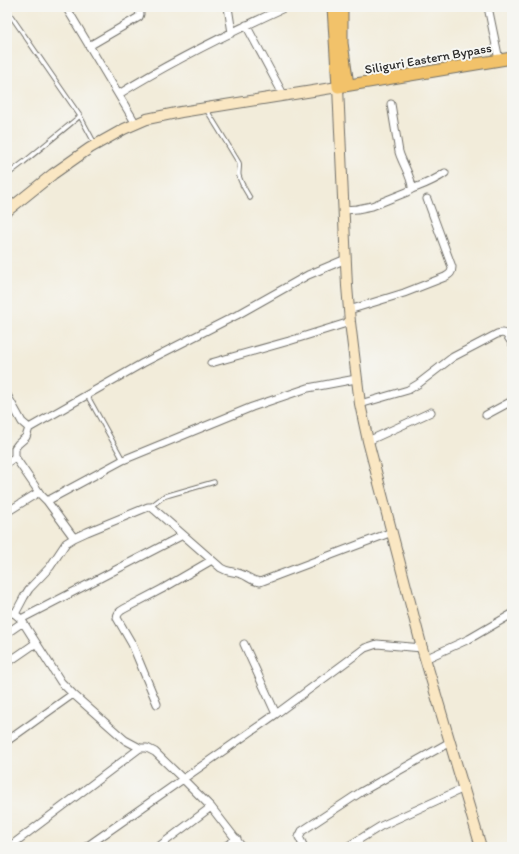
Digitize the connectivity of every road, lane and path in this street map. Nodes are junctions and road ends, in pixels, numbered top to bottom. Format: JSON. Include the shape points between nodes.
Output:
{"nodes":[{"id":1,"x":66,"y":7,"type":"edge"},
{"id":2,"x":138,"y":7,"type":"edge"},
{"id":3,"x":228,"y":7,"type":"edge"},
{"id":4,"x":286,"y":7,"type":"edge"},
{"id":5,"x":333,"y":7,"type":"edge"},
{"id":6,"x":342,"y":7,"type":"edge"},
{"id":7,"x":488,"y":7,"type":"edge"},
{"id":8,"x":7,"y":10,"type":"edge"},
{"id":9,"x":246,"y":25,"type":"junction"},
{"id":10,"x":232,"y":33,"type":"junction"},
{"id":11,"x":89,"y":46,"type":"junction"},
{"id":12,"x":512,"y":58,"type":"edge"},
{"id":13,"x":499,"y":60,"type":"junction"},
{"id":14,"x":343,"y":86,"type":"junction"},
{"id":15,"x":119,"y":94,"type":"junction"},
{"id":16,"x":284,"y":96,"type":"junction"},
{"id":17,"x":391,"y":104,"type":"dead end"},
{"id":18,"x":205,"y":108,"type":"junction"},
{"id":19,"x":80,"y":116,"type":"junction"},
{"id":20,"x":136,"y":124,"type":"junction"},
{"id":21,"x":96,"y":144,"type":"junction"},
{"id":22,"x":7,"y":167,"type":"edge"},
{"id":23,"x":11,"y":172,"type":"junction"},
{"id":24,"x":445,"y":173,"type":"dead end"},
{"id":25,"x":7,"y":175,"type":"edge"},
{"id":26,"x":412,"y":189,"type":"junction"},
{"id":27,"x":250,"y":198,"type":"dead end"},
{"id":28,"x":427,"y":199,"type":"dead end"},
{"id":29,"x":344,"y":210,"type":"junction"},
{"id":30,"x":7,"y":211,"type":"edge"},
{"id":31,"x":346,"y":259,"type":"junction"},
{"id":32,"x":349,"y":310,"type":"junction"},
{"id":33,"x":350,"y":322,"type":"junction"},
{"id":34,"x":512,"y":343,"type":"edge"},
{"id":35,"x":211,"y":362,"type":"dead end"},
{"id":36,"x":356,"y":379,"type":"junction"},
{"id":37,"x":7,"y":395,"type":"edge"},
{"id":38,"x":87,"y":395,"type":"junction"},
{"id":39,"x":512,"y":401,"type":"edge"},
{"id":40,"x":360,"y":404,"type":"junction"},
{"id":41,"x":431,"y":412,"type":"dead end"},
{"id":42,"x":486,"y":415,"type":"dead end"},
{"id":43,"x":28,"y":428,"type":"junction"},
{"id":44,"x":368,"y":441,"type":"junction"},
{"id":45,"x":15,"y":457,"type":"junction"},
{"id":46,"x":123,"y":460,"type":"junction"},
{"id":47,"x":7,"y":463,"type":"edge"},
{"id":48,"x":214,"y":482,"type":"dead end"},
{"id":49,"x":39,"y":492,"type":"junction"},
{"id":50,"x":47,"y":501,"type":"junction"},
{"id":51,"x":149,"y":507,"type":"junction"},
{"id":52,"x":7,"y":512,"type":"edge"},
{"id":53,"x":392,"y":532,"type":"junction"},
{"id":54,"x":183,"y":535,"type":"junction"},
{"id":55,"x":74,"y":538,"type":"junction"},
{"id":56,"x":212,"y":560,"type":"junction"},
{"id":57,"x":7,"y":611,"type":"edge"},
{"id":58,"x":512,"y":614,"type":"edge"},
{"id":59,"x":19,"y":618,"type":"junction"},
{"id":60,"x":7,"y":633,"type":"edge"},
{"id":61,"x":36,"y":643,"type":"junction"},
{"id":62,"x":244,"y":644,"type":"dead end"},
{"id":63,"x":422,"y":648,"type":"junction"},
{"id":64,"x":425,"y":659,"type":"junction"},
{"id":65,"x":7,"y":663,"type":"edge"},
{"id":66,"x":73,"y":694,"type":"junction"},
{"id":67,"x":157,"y":704,"type":"dead end"},
{"id":68,"x":276,"y":714,"type":"junction"},
{"id":69,"x":7,"y":741,"type":"edge"},
{"id":70,"x":450,"y":742,"type":"junction"},
{"id":71,"x":140,"y":748,"type":"junction"},
{"id":72,"x":183,"y":779,"type":"junction"},
{"id":73,"x":464,"y":788,"type":"junction"},
{"id":74,"x":211,"y":807,"type":"junction"},
{"id":75,"x":237,"y":839,"type":"junction"},
{"id":76,"x":9,"y":847,"type":"edge"},
{"id":77,"x":86,"y":847,"type":"edge"},
{"id":78,"x":158,"y":847,"type":"edge"},
{"id":79,"x":224,"y":847,"type":"edge"},
{"id":80,"x":242,"y":847,"type":"edge"},
{"id":81,"x":304,"y":847,"type":"edge"},
{"id":82,"x":347,"y":847,"type":"edge"},
{"id":83,"x":481,"y":847,"type":"edge"}],
"edges":[{"from":1,"to":11,"type":"street"},
{"from":2,"to":11,"type":"street","via":[[139,17]]},
{"from":3,"to":10,"type":"street"},
{"from":4,"to":9,"type":"street"},
{"from":5,"to":14,"type":"main road"},
{"from":6,"to":14,"type":"main road","name":"Siliguri Eastern Bypass"},
{"from":7,"to":13,"type":"street"},
{"from":8,"to":19,"type":"lane"},
{"from":9,"to":10,"type":"street"},
{"from":9,"to":16,"type":"street"},
{"from":10,"to":15,"type":"street"},
{"from":11,"to":15,"type":"street"},
{"from":12,"to":13,"type":"main road","name":"Siliguri Eastern Bypass"},
{"from":13,"to":14,"type":"main road","name":"Siliguri Eastern Bypass"},
{"from":14,"to":16,"type":"street"},
{"from":14,"to":29,"type":"street"},
{"from":15,"to":20,"type":"street"},
{"from":16,"to":18,"type":"street"},
{"from":17,"to":26,"type":"street","via":[[400,158],[412,182]]},
{"from":18,"to":20,"type":"street","via":[[148,119]]},
{"from":18,"to":27,"type":"lane","via":[[240,166],[240,181]]},
{"from":19,"to":21,"type":"lane"},
{"from":19,"to":23,"type":"lane"},
{"from":20,"to":21,"type":"street"},
{"from":21,"to":30,"type":"street"},
{"from":22,"to":23,"type":"lane"},
{"from":23,"to":25,"type":"lane"},
{"from":24,"to":26,"type":"street","via":[[428,184]]},
{"from":26,"to":29,"type":"street","via":[[372,206]]},
{"from":28,"to":32,"type":"street","via":[[452,267],[451,274],[404,294]]},
{"from":29,"to":31,"type":"street"},
{"from":31,"to":32,"type":"street"},
{"from":31,"to":38,"type":"street","via":[[308,275]]},
{"from":32,"to":33,"type":"street"},
{"from":33,"to":35,"type":"street"},
{"from":33,"to":36,"type":"street"},
{"from":34,"to":40,"type":"street","via":[[506,334],[496,334],[453,357],[408,390]]},
{"from":36,"to":40,"type":"street"},
{"from":36,"to":46,"type":"street","via":[[308,388],[252,407]]},
{"from":37,"to":43,"type":"street"},
{"from":38,"to":43,"type":"street"},
{"from":38,"to":46,"type":"lane"},
{"from":39,"to":42,"type":"street"},
{"from":40,"to":44,"type":"street"},
{"from":41,"to":44,"type":"street"},
{"from":43,"to":45,"type":"street","via":[[26,437],[16,448]]},
{"from":44,"to":53,"type":"street"},
{"from":45,"to":47,"type":"street"},
{"from":45,"to":49,"type":"street"},
{"from":46,"to":50,"type":"street"},
{"from":48,"to":51,"type":"lane","via":[[169,495]]},
{"from":49,"to":50,"type":"street"},
{"from":49,"to":52,"type":"street"},
{"from":50,"to":55,"type":"street"},
{"from":51,"to":54,"type":"street"},
{"from":51,"to":55,"type":"street"},
{"from":53,"to":56,"type":"street","via":[[260,582],[240,573],[225,571]]},
{"from":53,"to":63,"type":"street"},
{"from":54,"to":56,"type":"street"},
{"from":54,"to":59,"type":"street"},
{"from":55,"to":59,"type":"street","via":[[66,543],[50,567],[29,588]]},
{"from":56,"to":67,"type":"street","via":[[117,615]]},
{"from":57,"to":59,"type":"street"},
{"from":58,"to":64,"type":"street","via":[[469,639]]},
{"from":59,"to":60,"type":"street"},
{"from":59,"to":61,"type":"street"},
{"from":61,"to":65,"type":"street"},
{"from":61,"to":66,"type":"street","via":[[61,682]]},
{"from":62,"to":68,"type":"street"},
{"from":63,"to":64,"type":"street"},
{"from":63,"to":68,"type":"street","via":[[377,644],[365,648]]},
{"from":64,"to":70,"type":"street"},
{"from":66,"to":69,"type":"street"},
{"from":66,"to":71,"type":"street","via":[[125,740]]},
{"from":68,"to":72,"type":"street"},
{"from":70,"to":73,"type":"street"},
{"from":70,"to":81,"type":"street","via":[[361,792],[302,831],[299,837]]},
{"from":71,"to":72,"type":"street","via":[[155,752]]},
{"from":71,"to":76,"type":"street"},
{"from":72,"to":74,"type":"street"},
{"from":72,"to":77,"type":"street"},
{"from":73,"to":82,"type":"street","via":[[381,826]]},
{"from":73,"to":83,"type":"street"},
{"from":74,"to":75,"type":"street"},
{"from":74,"to":78,"type":"street"},
{"from":75,"to":79,"type":"street"},
{"from":75,"to":80,"type":"street"}]}
